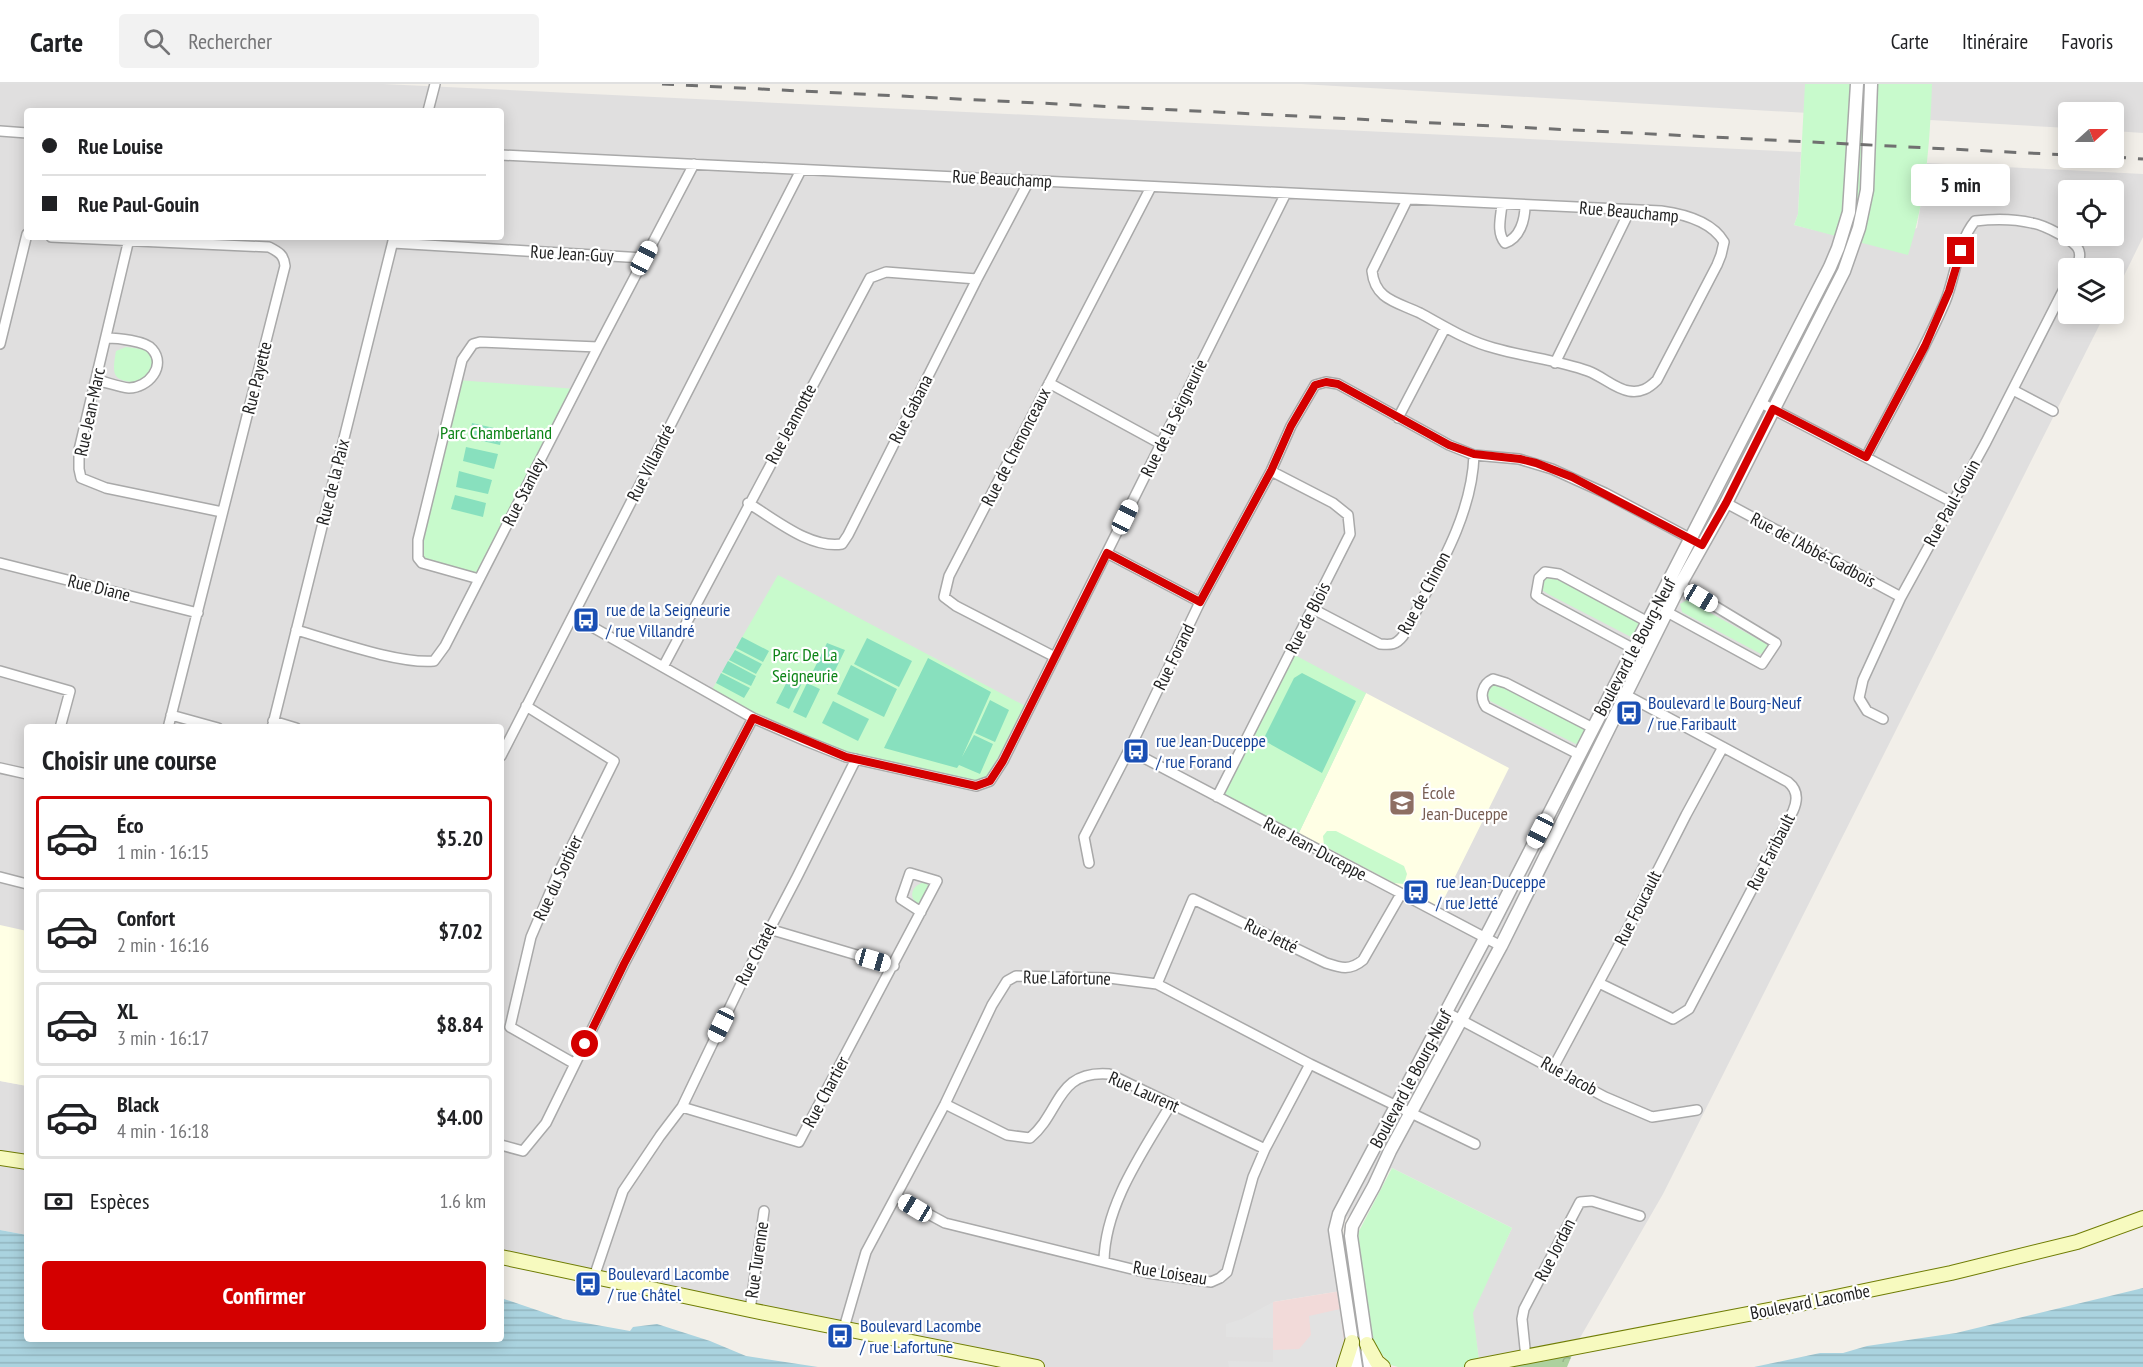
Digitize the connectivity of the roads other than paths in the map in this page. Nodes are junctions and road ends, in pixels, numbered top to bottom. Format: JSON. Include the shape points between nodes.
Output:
{"nodes":[{"id":1,"x":435,"y":84,"type":"edge"},
{"id":2,"x":1857,"y":84,"type":"edge"},
{"id":3,"x":1871,"y":84,"type":"edge"},
{"id":4,"x":429,"y":108,"type":"edge"},
{"id":5,"x":0,"y":131,"type":"edge"},
{"id":6,"x":24,"y":133,"type":"edge"},
{"id":7,"x":504,"y":155,"type":"edge"},
{"id":8,"x":694,"y":164,"type":"junction"},
{"id":9,"x":801,"y":170,"type":"junction"},
{"id":10,"x":1029,"y":181,"type":"junction"},
{"id":11,"x":1151,"y":187,"type":"junction"},
{"id":12,"x":1286,"y":193,"type":"junction"},
{"id":13,"x":1407,"y":200,"type":"junction"},
{"id":14,"x":1502,"y":204,"type":"junction"},
{"id":15,"x":1525,"y":205,"type":"junction"},
{"id":16,"x":1630,"y":210,"type":"junction"},
{"id":17,"x":26,"y":240,"type":"edge"},
{"id":18,"x":129,"y":240,"type":"edge"},
{"id":19,"x":146,"y":240,"type":"edge"},
{"id":20,"x":393,"y":240,"type":"edge"},
{"id":21,"x":644,"y":258,"type":"junction"},
{"id":22,"x":2080,"y":258,"type":"edge"},
{"id":23,"x":977,"y":279,"type":"junction"},
{"id":24,"x":2058,"y":301,"type":"edge"},
{"id":25,"x":1445,"y":328,"type":"junction"},
{"id":26,"x":107,"y":338,"type":"junction"},
{"id":27,"x":0,"y":344,"type":"edge"},
{"id":28,"x":598,"y":347,"type":"junction"},
{"id":29,"x":1555,"y":363,"type":"junction"},
{"id":30,"x":96,"y":380,"type":"junction"},
{"id":31,"x":1049,"y":383,"type":"junction"},
{"id":32,"x":2013,"y":390,"type":"junction"},
{"id":33,"x":1761,"y":403,"type":"junction"},
{"id":34,"x":1773,"y":409,"type":"junction"},
{"id":35,"x":2053,"y":411,"type":"dead end"},
{"id":36,"x":1398,"y":418,"type":"junction"},
{"id":37,"x":1161,"y":444,"type":"junction"},
{"id":38,"x":1474,"y":454,"type":"junction"},
{"id":39,"x":1866,"y":457,"type":"junction"},
{"id":40,"x":1271,"y":471,"type":"junction"},
{"id":41,"x":1952,"y":502,"type":"junction"},
{"id":42,"x":748,"y":503,"type":"junction"},
{"id":43,"x":1726,"y":503,"type":"junction"},
{"id":44,"x":222,"y":512,"type":"junction"},
{"id":45,"x":1690,"y":538,"type":"junction"},
{"id":46,"x":1702,"y":545,"type":"junction"},
{"id":47,"x":1107,"y":553,"type":"junction"},
{"id":48,"x":0,"y":563,"type":"edge"},
{"id":49,"x":479,"y":579,"type":"junction"},
{"id":50,"x":1680,"y":585,"type":"junction"},
{"id":51,"x":1901,"y":597,"type":"junction"},
{"id":52,"x":1200,"y":602,"type":"junction"},
{"id":53,"x":1313,"y":609,"type":"junction"},
{"id":54,"x":1667,"y":612,"type":"junction"},
{"id":55,"x":198,"y":613,"type":"junction"},
{"id":56,"x":573,"y":616,"type":"junction"},
{"id":57,"x":1648,"y":622,"type":"junction"},
{"id":58,"x":296,"y":630,"type":"junction"},
{"id":59,"x":1634,"y":649,"type":"junction"},
{"id":60,"x":1055,"y":657,"type":"junction"},
{"id":61,"x":663,"y":667,"type":"junction"},
{"id":62,"x":0,"y":671,"type":"edge"},
{"id":63,"x":1613,"y":688,"type":"junction"},
{"id":64,"x":1626,"y":695,"type":"junction"},
{"id":65,"x":526,"y":706,"type":"junction"},
{"id":66,"x":171,"y":715,"type":"junction"},
{"id":67,"x":753,"y":718,"type":"junction"},
{"id":68,"x":1883,"y":719,"type":"dead end"},
{"id":69,"x":61,"y":724,"type":"edge"},
{"id":70,"x":169,"y":724,"type":"edge"},
{"id":71,"x":204,"y":724,"type":"edge"},
{"id":72,"x":272,"y":724,"type":"edge"},
{"id":73,"x":1593,"y":728,"type":"junction"},
{"id":74,"x":1723,"y":747,"type":"junction"},
{"id":75,"x":504,"y":750,"type":"edge"},
{"id":76,"x":1129,"y":750,"type":"junction"},
{"id":77,"x":1580,"y":755,"type":"junction"},
{"id":78,"x":855,"y":759,"type":"junction"},
{"id":79,"x":0,"y":768,"type":"edge"},
{"id":80,"x":24,"y":773,"type":"edge"},
{"id":81,"x":1217,"y":797,"type":"junction"},
{"id":82,"x":1089,"y":863,"type":"dead end"},
{"id":83,"x":0,"y":877,"type":"edge"},
{"id":84,"x":24,"y":883,"type":"edge"},
{"id":85,"x":1401,"y":894,"type":"junction"},
{"id":86,"x":921,"y":912,"type":"junction"},
{"id":87,"x":768,"y":929,"type":"junction"},
{"id":88,"x":1485,"y":938,"type":"junction"},
{"id":89,"x":1501,"y":946,"type":"junction"},
{"id":90,"x":894,"y":966,"type":"junction"},
{"id":91,"x":1599,"y":983,"type":"junction"},
{"id":92,"x":1157,"y":984,"type":"junction"},
{"id":93,"x":1446,"y":1012,"type":"junction"},
{"id":94,"x":1462,"y":1020,"type":"junction"},
{"id":95,"x":575,"y":1064,"type":"junction"},
{"id":96,"x":1310,"y":1064,"type":"junction"},
{"id":97,"x":1553,"y":1068,"type":"junction"},
{"id":98,"x":945,"y":1104,"type":"junction"},
{"id":99,"x":1171,"y":1104,"type":"junction"},
{"id":100,"x":682,"y":1107,"type":"junction"},
{"id":101,"x":1396,"y":1107,"type":"junction"},
{"id":102,"x":1697,"y":1110,"type":"dead end"},
{"id":103,"x":1410,"y":1114,"type":"junction"},
{"id":104,"x":1475,"y":1144,"type":"dead end"},
{"id":105,"x":504,"y":1146,"type":"edge"},
{"id":106,"x":1264,"y":1149,"type":"junction"},
{"id":107,"x":0,"y":1158,"type":"edge"},
{"id":108,"x":24,"y":1162,"type":"edge"},
{"id":109,"x":897,"y":1197,"type":"junction"},
{"id":110,"x":764,"y":1211,"type":"dead end"},
{"id":111,"x":1640,"y":1216,"type":"dead end"},
{"id":112,"x":2143,"y":1218,"type":"edge"},
{"id":113,"x":504,"y":1258,"type":"edge"},
{"id":114,"x":1104,"y":1261,"type":"junction"},
{"id":115,"x":594,"y":1276,"type":"junction"},
{"id":116,"x":750,"y":1310,"type":"junction"},
{"id":117,"x":843,"y":1328,"type":"junction"},
{"id":118,"x":1352,"y":1342,"type":"junction"},
{"id":119,"x":1367,"y":1344,"type":"junction"},
{"id":120,"x":1526,"y":1358,"type":"junction"},
{"id":121,"x":1037,"y":1367,"type":"edge"},
{"id":122,"x":1344,"y":1367,"type":"edge"},
{"id":123,"x":1356,"y":1367,"type":"edge"},
{"id":124,"x":1370,"y":1367,"type":"edge"},
{"id":125,"x":1383,"y":1367,"type":"edge"},
{"id":126,"x":1472,"y":1367,"type":"edge"}],
"edges":[{"from":1,"to":4,"type":"street"},
{"from":2,"to":33,"type":"street","name":"Boulevard le Bourg-Neuf","via":[[1849,212],[1838,248]]},
{"from":3,"to":34,"type":"street","name":"Boulevard le Bourg-Neuf","via":[[1867,190],[1853,248]]},
{"from":5,"to":6,"type":"street"},
{"from":7,"to":8,"type":"street","name":"Rue Beauchamp"},
{"from":8,"to":9,"type":"street","name":"Rue Beauchamp"},
{"from":8,"to":21,"type":"street","name":"Rue Stanley"},
{"from":9,"to":10,"type":"street","name":"Rue Beauchamp"},
{"from":9,"to":56,"type":"street","name":"Rue Villandré"},
{"from":10,"to":11,"type":"street","name":"Rue Beauchamp"},
{"from":10,"to":23,"type":"street","name":"Rue Gabana"},
{"from":11,"to":12,"type":"street","name":"Rue Beauchamp"},
{"from":11,"to":31,"type":"street","name":"Rue de Chenonceaux"},
{"from":12,"to":13,"type":"street","name":"Rue Beauchamp"},
{"from":12,"to":37,"type":"street","name":"Rue de la Seigneurie"},
{"from":13,"to":14,"type":"street","name":"Rue Beauchamp"},
{"from":13,"to":25,"type":"street","via":[[1375,261],[1372,280],[1383,296]]},
{"from":14,"to":15,"type":"street","name":"Rue Beauchamp"},
{"from":14,"to":15,"type":"street","via":[[1499,228],[1505,243],[1516,235],[1525,216]]},
{"from":15,"to":16,"type":"street","name":"Rue Beauchamp"},
{"from":16,"to":29,"type":"street"},
{"from":16,"to":29,"type":"street","name":"Rue Beauchamp","via":[[1679,214],[1712,228],[1724,242],[1721,255],[1650,388],[1626,391],[1587,370]]},
{"from":17,"to":27,"type":"street"},
{"from":18,"to":26,"type":"street","name":"Rue Jean-Marc"},
{"from":19,"to":44,"type":"street","name":"Rue Payette","via":[[269,247],[284,258]]},
{"from":20,"to":21,"type":"street","name":"Rue Jean-Guy"},
{"from":20,"to":58,"type":"street","name":"Rue de la Paix"},
{"from":21,"to":28,"type":"street","name":"Rue Stanley"},
{"from":22,"to":39,"type":"street","via":[[2073,243],[2038,224],[1975,221],[1967,231],[1949,291],[1925,346]]},
{"from":23,"to":42,"type":"street","name":"Rue Jeannotte","via":[[886,272],[870,278]]},
{"from":23,"to":42,"type":"street","name":"Rue Gabana","via":[[842,544],[831,546],[812,541]]},
{"from":24,"to":32,"type":"street","name":"Rue Paul-Gouin"},
{"from":25,"to":29,"type":"street","via":[[1494,348]]},
{"from":25,"to":36,"type":"street"},
{"from":26,"to":30,"type":"street","name":"Rue Jean-Marc"},
{"from":26,"to":30,"type":"street","via":[[144,343],[152,348],[156,370],[150,380],[129,388]]},
{"from":28,"to":49,"type":"street","name":"Rue Stanley"},
{"from":28,"to":49,"type":"street","via":[[480,342],[473,344],[462,360],[418,540],[418,558],[422,563]]},
{"from":30,"to":44,"type":"street","name":"Rue Jean-Marc","via":[[79,450],[81,478],[106,488]]},
{"from":31,"to":37,"type":"street"},
{"from":31,"to":60,"type":"street","name":"Rue de Chenonceaux","via":[[949,576],[944,597]]},
{"from":32,"to":35,"type":"street"},
{"from":32,"to":41,"type":"street","name":"Rue Paul-Gouin"},
{"from":33,"to":34,"type":"street"},
{"from":33,"to":45,"type":"street","name":"Boulevard le Bourg-Neuf"},
{"from":34,"to":39,"type":"street"},
{"from":34,"to":43,"type":"street","name":"Boulevard le Bourg-Neuf"},
{"from":36,"to":38,"type":"street","name":"Rue Forand"},
{"from":36,"to":40,"type":"street","name":"Rue Forand","via":[[1338,384],[1315,385]]},
{"from":37,"to":47,"type":"street","name":"Rue de la Seigneurie"},
{"from":38,"to":45,"type":"street","name":"Rue Forand","via":[[1544,466]]},
{"from":38,"to":53,"type":"street","name":"Rue de Chinon","via":[[1462,519],[1397,643],[1380,644]]},
{"from":39,"to":41,"type":"street"},
{"from":40,"to":52,"type":"street","name":"Rue Forand"},
{"from":40,"to":53,"type":"street","name":"Rue de Blois","via":[[1333,502],[1348,515],[1350,534]]},
{"from":41,"to":51,"type":"street","name":"Rue Paul-Gouin"},
{"from":42,"to":61,"type":"street","name":"Rue Jeannotte"},
{"from":43,"to":46,"type":"street","name":"Boulevard le Bourg-Neuf"},
{"from":43,"to":51,"type":"street","name":"Rue de l'Abbé-Gadbois"},
{"from":44,"to":55,"type":"street","name":"Rue Payette"},
{"from":45,"to":46,"type":"street","name":"Rue Forand"},
{"from":45,"to":57,"type":"street","name":"Boulevard le Bourg-Neuf"},
{"from":46,"to":50,"type":"street","name":"Boulevard le Bourg-Neuf"},
{"from":47,"to":52,"type":"street"},
{"from":47,"to":60,"type":"street","name":"Rue de la Seigneurie"},
{"from":48,"to":55,"type":"street","name":"Rue Diane"},
{"from":49,"to":58,"type":"street","name":"Rue Stanley","via":[[434,661],[370,651]]},
{"from":50,"to":54,"type":"street","name":"Boulevard le Bourg-Neuf"},
{"from":50,"to":54,"type":"street","via":[[1776,643],[1762,664]]},
{"from":51,"to":68,"type":"street","name":"Rue Paul-Gouin","via":[[1863,680],[1859,698],[1867,711]]},
{"from":52,"to":76,"type":"street","name":"Rue Forand"},
{"from":53,"to":81,"type":"street","name":"Rue de Blois"},
{"from":54,"to":64,"type":"street","name":"Boulevard le Bourg-Neuf"},
{"from":55,"to":66,"type":"street","name":"Rue Payette"},
{"from":56,"to":61,"type":"street","name":"Rue de la Seigneurie"},
{"from":56,"to":65,"type":"street","name":"Rue Villandré"},
{"from":57,"to":59,"type":"street","name":"Boulevard le Bourg-Neuf"},
{"from":57,"to":59,"type":"street","via":[[1559,574],[1545,573],[1539,578],[1536,595],[1541,599]]},
{"from":58,"to":72,"type":"street","name":"Rue de la Paix"},
{"from":59,"to":63,"type":"street","name":"Boulevard le Bourg-Neuf"},
{"from":60,"to":78,"type":"street","name":"Rue de la Seigneurie","via":[[990,781],[976,786]]},
{"from":61,"to":67,"type":"street","name":"Rue de la Seigneurie"},
{"from":62,"to":69,"type":"street","via":[[70,691]]},
{"from":63,"to":64,"type":"street","name":"Rue Faribault"},
{"from":63,"to":73,"type":"street","name":"Boulevard le Bourg-Neuf"},
{"from":64,"to":74,"type":"street","name":"Rue Faribault"},
{"from":64,"to":89,"type":"street","name":"Boulevard le Bourg-Neuf"},
{"from":65,"to":75,"type":"street","name":"Rue Villandré"},
{"from":65,"to":95,"type":"street","name":"Rue du Sorbier","via":[[614,761],[531,937],[510,1027]]},
{"from":66,"to":70,"type":"street","name":"Rue Payette"},
{"from":66,"to":71,"type":"street"},
{"from":67,"to":78,"type":"street","name":"Rue de la Seigneurie"},
{"from":67,"to":95,"type":"street"},
{"from":73,"to":77,"type":"street","name":"Boulevard le Bourg-Neuf"},
{"from":73,"to":77,"type":"street","via":[[1501,680],[1484,686],[1486,707]]},
{"from":74,"to":91,"type":"street","name":"Rue Foucault"},
{"from":74,"to":91,"type":"street","name":"Rue Faribault","via":[[1794,786],[1796,798],[1793,811],[1694,1001],[1673,1019]]},
{"from":76,"to":81,"type":"street","name":"Rue Jean-Duceppe"},
{"from":76,"to":82,"type":"street","name":"Rue Forand","via":[[1084,837]]},
{"from":77,"to":88,"type":"street","name":"Boulevard le Bourg-Neuf"},
{"from":78,"to":87,"type":"street","name":"Rue Chatel"},
{"from":79,"to":80,"type":"street"},
{"from":81,"to":85,"type":"street","name":"Rue Jean-Duceppe"},
{"from":83,"to":84,"type":"street"},
{"from":85,"to":88,"type":"street","name":"Rue Jean-Duceppe"},
{"from":85,"to":92,"type":"street","name":"Rue Jetté","via":[[1363,960],[1345,969],[1193,898]]},
{"from":86,"to":86,"type":"street","via":[[937,882],[910,873],[901,899]]},
{"from":86,"to":90,"type":"street"},
{"from":87,"to":90,"type":"street"},
{"from":87,"to":100,"type":"street","name":"Rue Chatel"},
{"from":88,"to":89,"type":"street","name":"Rue Jean-Duceppe"},
{"from":88,"to":93,"type":"street","name":"Boulevard le Bourg-Neuf"},
{"from":89,"to":94,"type":"street","name":"Boulevard le Bourg-Neuf"},
{"from":90,"to":100,"type":"street","name":"Rue Chartier","via":[[799,1142]]},
{"from":91,"to":97,"type":"street","name":"Rue Foucault"},
{"from":92,"to":96,"type":"street","name":"Rue Lafortune"},
{"from":92,"to":98,"type":"street","name":"Rue Lafortune","via":[[1109,978],[1016,976],[1007,981]]},
{"from":93,"to":94,"type":"street","name":"Rue Jacob"},
{"from":93,"to":101,"type":"street","name":"Boulevard le Bourg-Neuf"},
{"from":94,"to":97,"type":"street","name":"Rue Jacob"},
{"from":94,"to":103,"type":"street","name":"Boulevard le Bourg-Neuf"},
{"from":95,"to":105,"type":"street","via":[[546,1123],[523,1151]]},
{"from":96,"to":101,"type":"street","name":"Rue Lafortune"},
{"from":96,"to":106,"type":"street","name":"Rue Loiseau"},
{"from":97,"to":102,"type":"street","name":"Rue Jacob","via":[[1652,1117]]},
{"from":98,"to":99,"type":"street","name":"Rue Laurent","via":[[1007,1135],[1030,1138],[1042,1128],[1070,1083],[1095,1073],[1109,1074]]},
{"from":98,"to":109,"type":"street","name":"Rue Lafortune"},
{"from":99,"to":106,"type":"street","name":"Rue Laurent"},
{"from":99,"to":114,"type":"street","via":[[1115,1208]]},
{"from":100,"to":115,"type":"street","name":"Rue Chatel","via":[[623,1191]]},
{"from":101,"to":103,"type":"street","name":"Rue Lafortune"},
{"from":101,"to":118,"type":"street","name":"Boulevard le Bourg-Neuf","via":[[1339,1214],[1335,1230]]},
{"from":103,"to":104,"type":"street","name":"Rue Lafortune"},
{"from":103,"to":119,"type":"street","name":"Boulevard le Bourg-Neuf","via":[[1351,1236]]},
{"from":106,"to":114,"type":"street","name":"Rue Loiseau","via":[[1227,1272],[1220,1278],[1211,1282],[1178,1278]]},
{"from":107,"to":108,"type":"main road"},
{"from":109,"to":114,"type":"street","name":"Rue Loiseau","via":[[945,1223]]},
{"from":109,"to":117,"type":"street","name":"Rue Lafortune","via":[[866,1252]]},
{"from":110,"to":116,"type":"street","name":"Rue Turenne"},
{"from":111,"to":120,"type":"street","name":"Rue Jordan","via":[[1592,1201],[1580,1202],[1524,1309]]},
{"from":112,"to":120,"type":"main road","name":"Boulevard Lacombe","via":[[2077,1242],[1992,1263]]},
{"from":113,"to":115,"type":"main road"},
{"from":115,"to":116,"type":"main road"},
{"from":116,"to":117,"type":"main road"},
{"from":117,"to":121,"type":"main road"},
{"from":118,"to":122,"type":"main road"},
{"from":118,"to":123,"type":"street","name":"Boulevard le Bourg-Neuf"},
{"from":119,"to":124,"type":"street","name":"Boulevard le Bourg-Neuf"},
{"from":119,"to":125,"type":"main road"},
{"from":120,"to":126,"type":"main road","name":"Boulevard Lacombe"}]}
